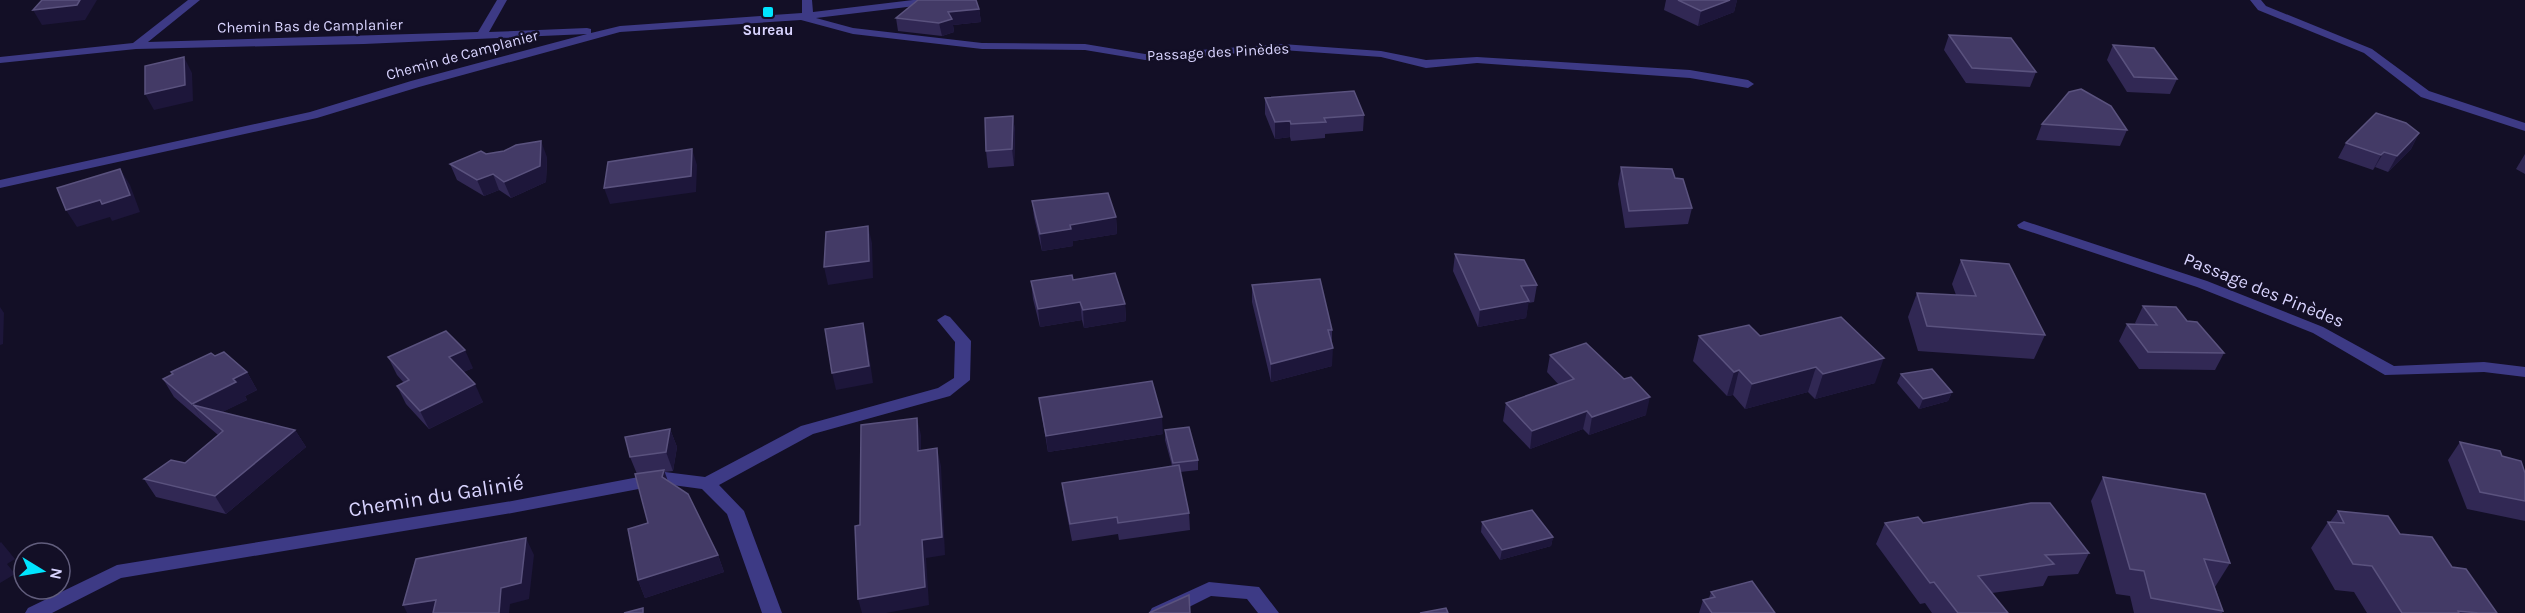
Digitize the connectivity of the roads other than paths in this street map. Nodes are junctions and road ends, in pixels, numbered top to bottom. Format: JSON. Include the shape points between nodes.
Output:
{"nodes":[{"id":1,"x":195,"y":0,"type":"edge"},
{"id":2,"x":502,"y":0,"type":"edge"},
{"id":3,"x":807,"y":0,"type":"edge"},
{"id":4,"x":940,"y":0,"type":"edge"},
{"id":5,"x":2256,"y":0,"type":"edge"},
{"id":6,"x":802,"y":16,"type":"junction"},
{"id":7,"x":620,"y":29,"type":"junction"},
{"id":8,"x":481,"y":37,"type":"junction"},
{"id":9,"x":136,"y":46,"type":"junction"},
{"id":10,"x":0,"y":60,"type":"edge"},
{"id":11,"x":1748,"y":84,"type":"dead end"},
{"id":12,"x":2525,"y":127,"type":"edge"},
{"id":13,"x":0,"y":184,"type":"edge"},
{"id":14,"x":2024,"y":225,"type":"dead end"},
{"id":15,"x":945,"y":320,"type":"dead end"},
{"id":16,"x":2525,"y":372,"type":"edge"},
{"id":17,"x":707,"y":484,"type":"junction"},
{"id":18,"x":35,"y":613,"type":"edge"},
{"id":19,"x":772,"y":613,"type":"edge"},
{"id":20,"x":1159,"y":613,"type":"edge"},
{"id":21,"x":1269,"y":613,"type":"edge"}],
"edges":[{"from":1,"to":9,"type":"street"},
{"from":2,"to":8,"type":"street"},
{"from":3,"to":6,"type":"street"},
{"from":4,"to":6,"type":"street","name":"Chemin de Camplanier"},
{"from":5,"to":12,"type":"street","via":[[2262,8],[2368,51],[2425,94]]},
{"from":6,"to":7,"type":"street","name":"Chemin de Camplanier"},
{"from":6,"to":11,"type":"street","name":"Passage des Pinèdes","via":[[853,31],[982,46],[1085,47],[1145,57],[1282,47],[1381,54],[1426,64],[1476,60],[1690,74]]},
{"from":7,"to":8,"type":"street","name":"Chemin Bas de Camplanier"},
{"from":7,"to":13,"type":"street","name":"Chemin de Camplanier","via":[[313,116]]},
{"from":8,"to":9,"type":"street","name":"Chemin Bas de Camplanier"},
{"from":9,"to":10,"type":"street","name":"Chemin Bas de Camplanier"},
{"from":14,"to":16,"type":"street","name":"Passage des Pinèdes","via":[[2202,284],[2318,330],[2391,371],[2484,367]]},
{"from":15,"to":17,"type":"street","via":[[963,341],[962,380],[944,392],[807,430]]},
{"from":17,"to":18,"type":"street","name":"Chemin du Galinié","via":[[665,478],[117,572]]},
{"from":17,"to":19,"type":"street","via":[[735,512]]},
{"from":20,"to":21,"type":"street","via":[[1209,589],[1252,592]]}]}
